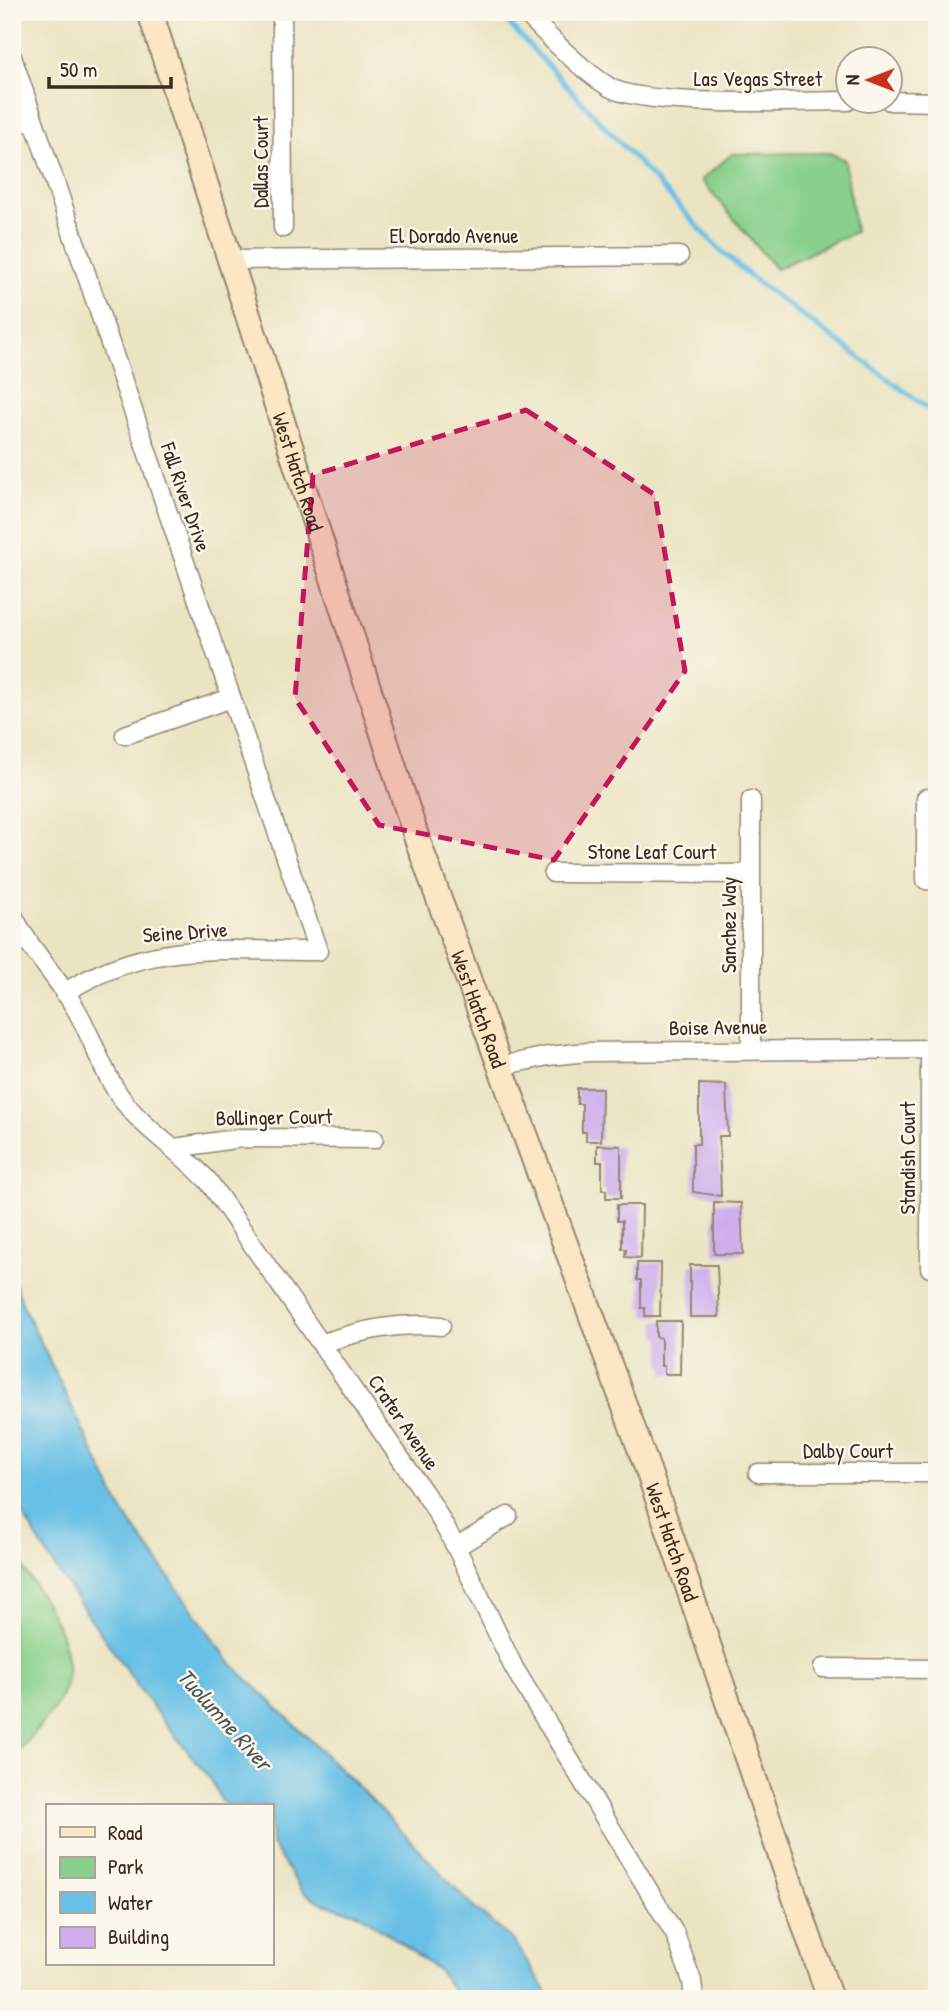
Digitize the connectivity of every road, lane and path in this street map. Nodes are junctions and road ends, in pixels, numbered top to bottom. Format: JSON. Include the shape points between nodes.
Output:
{"nodes":[{"id":1,"x":150,"y":12,"type":"edge"},
{"id":2,"x":282,"y":12,"type":"edge"},
{"id":3,"x":525,"y":12,"type":"edge"},
{"id":4,"x":12,"y":57,"type":"edge"},
{"id":5,"x":834,"y":101,"type":"edge"},
{"id":6,"x":904,"y":101,"type":"edge"},
{"id":7,"x":937,"y":102,"type":"edge"},
{"id":8,"x":33,"y":119,"type":"junction"},
{"id":9,"x":12,"y":126,"type":"edge"},
{"id":10,"x":283,"y":228,"type":"dead end"},
{"id":11,"x":679,"y":256,"type":"dead end"},
{"id":12,"x":229,"y":260,"type":"junction"},
{"id":13,"x":231,"y":698,"type":"junction"},
{"id":14,"x":125,"y":735,"type":"dead end"},
{"id":15,"x":926,"y":798,"type":"dead end"},
{"id":16,"x":751,"y":800,"type":"dead end"},
{"id":17,"x":553,"y":873,"type":"dead end"},
{"id":18,"x":751,"y":874,"type":"junction"},
{"id":19,"x":931,"y":880,"type":"edge"},
{"id":20,"x":12,"y":913,"type":"edge"},
{"id":21,"x":318,"y":951,"type":"joint"},
{"id":22,"x":64,"y":993,"type":"junction"},
{"id":23,"x":751,"y":1049,"type":"junction"},
{"id":24,"x":933,"y":1049,"type":"edge"},
{"id":25,"x":501,"y":1066,"type":"junction"},
{"id":26,"x":374,"y":1139,"type":"dead end"},
{"id":27,"x":175,"y":1148,"type":"junction"},
{"id":28,"x":930,"y":1268,"type":"dead end"},
{"id":29,"x":441,"y":1326,"type":"dead end"},
{"id":30,"x":323,"y":1343,"type":"junction"},
{"id":31,"x":758,"y":1473,"type":"dead end"},
{"id":32,"x":937,"y":1474,"type":"edge"},
{"id":33,"x":508,"y":1516,"type":"dead end"},
{"id":34,"x":456,"y":1547,"type":"junction"},
{"id":35,"x":823,"y":1668,"type":"dead end"},
{"id":36,"x":937,"y":1669,"type":"edge"},
{"id":37,"x":694,"y":1999,"type":"edge"},
{"id":38,"x":830,"y":1999,"type":"edge"}],
"edges":[{"from":1,"to":12,"type":"main road","name":"West Hatch Road"},
{"from":2,"to":10,"type":"street","name":"Dallas Court"},
{"from":3,"to":5,"type":"street","name":"Las Vegas Street","via":[[611,88],[667,100]]},
{"from":4,"to":8,"type":"street","name":"Fall River Drive"},
{"from":6,"to":7,"type":"street"},
{"from":8,"to":9,"type":"street"},
{"from":8,"to":13,"type":"street","name":"Fall River Drive"},
{"from":11,"to":12,"type":"street","name":"El Dorado Avenue"},
{"from":12,"to":25,"type":"main road","name":"West Hatch Road","via":[[417,839]]},
{"from":13,"to":14,"type":"street"},
{"from":13,"to":21,"type":"street","name":"Fall River Drive"},
{"from":15,"to":19,"type":"street"},
{"from":16,"to":18,"type":"street","name":"Sanchez Way"},
{"from":17,"to":18,"type":"street","name":"Stone Leaf Court"},
{"from":18,"to":23,"type":"street","name":"Sanchez Way"},
{"from":20,"to":22,"type":"street","name":"Crater Avenue"},
{"from":21,"to":22,"type":"street","name":"Seine Drive","via":[[165,953],[116,965]]},
{"from":22,"to":27,"type":"street","name":"Crater Avenue","via":[[77,1010],[114,1089],[148,1127]]},
{"from":23,"to":24,"type":"street","name":"Boise Avenue"},
{"from":23,"to":25,"type":"street","name":"Boise Avenue","via":[[588,1052]]},
{"from":24,"to":28,"type":"street","name":"Standish Court"},
{"from":25,"to":38,"type":"main road","name":"West Hatch Road","via":[[648,1470]]},
{"from":26,"to":27,"type":"street","name":"Bollinger Court","via":[[240,1138]]},
{"from":27,"to":30,"type":"street","name":"Crater Avenue","via":[[209,1181]]},
{"from":29,"to":30,"type":"street","via":[[381,1327]]},
{"from":30,"to":34,"type":"street","name":"Crater Avenue"},
{"from":31,"to":32,"type":"street","name":"Dalby Court"},
{"from":33,"to":34,"type":"street"},
{"from":34,"to":37,"type":"street","name":"Crater Avenue","via":[[514,1668],[675,1934]]},
{"from":35,"to":36,"type":"street"}]}
